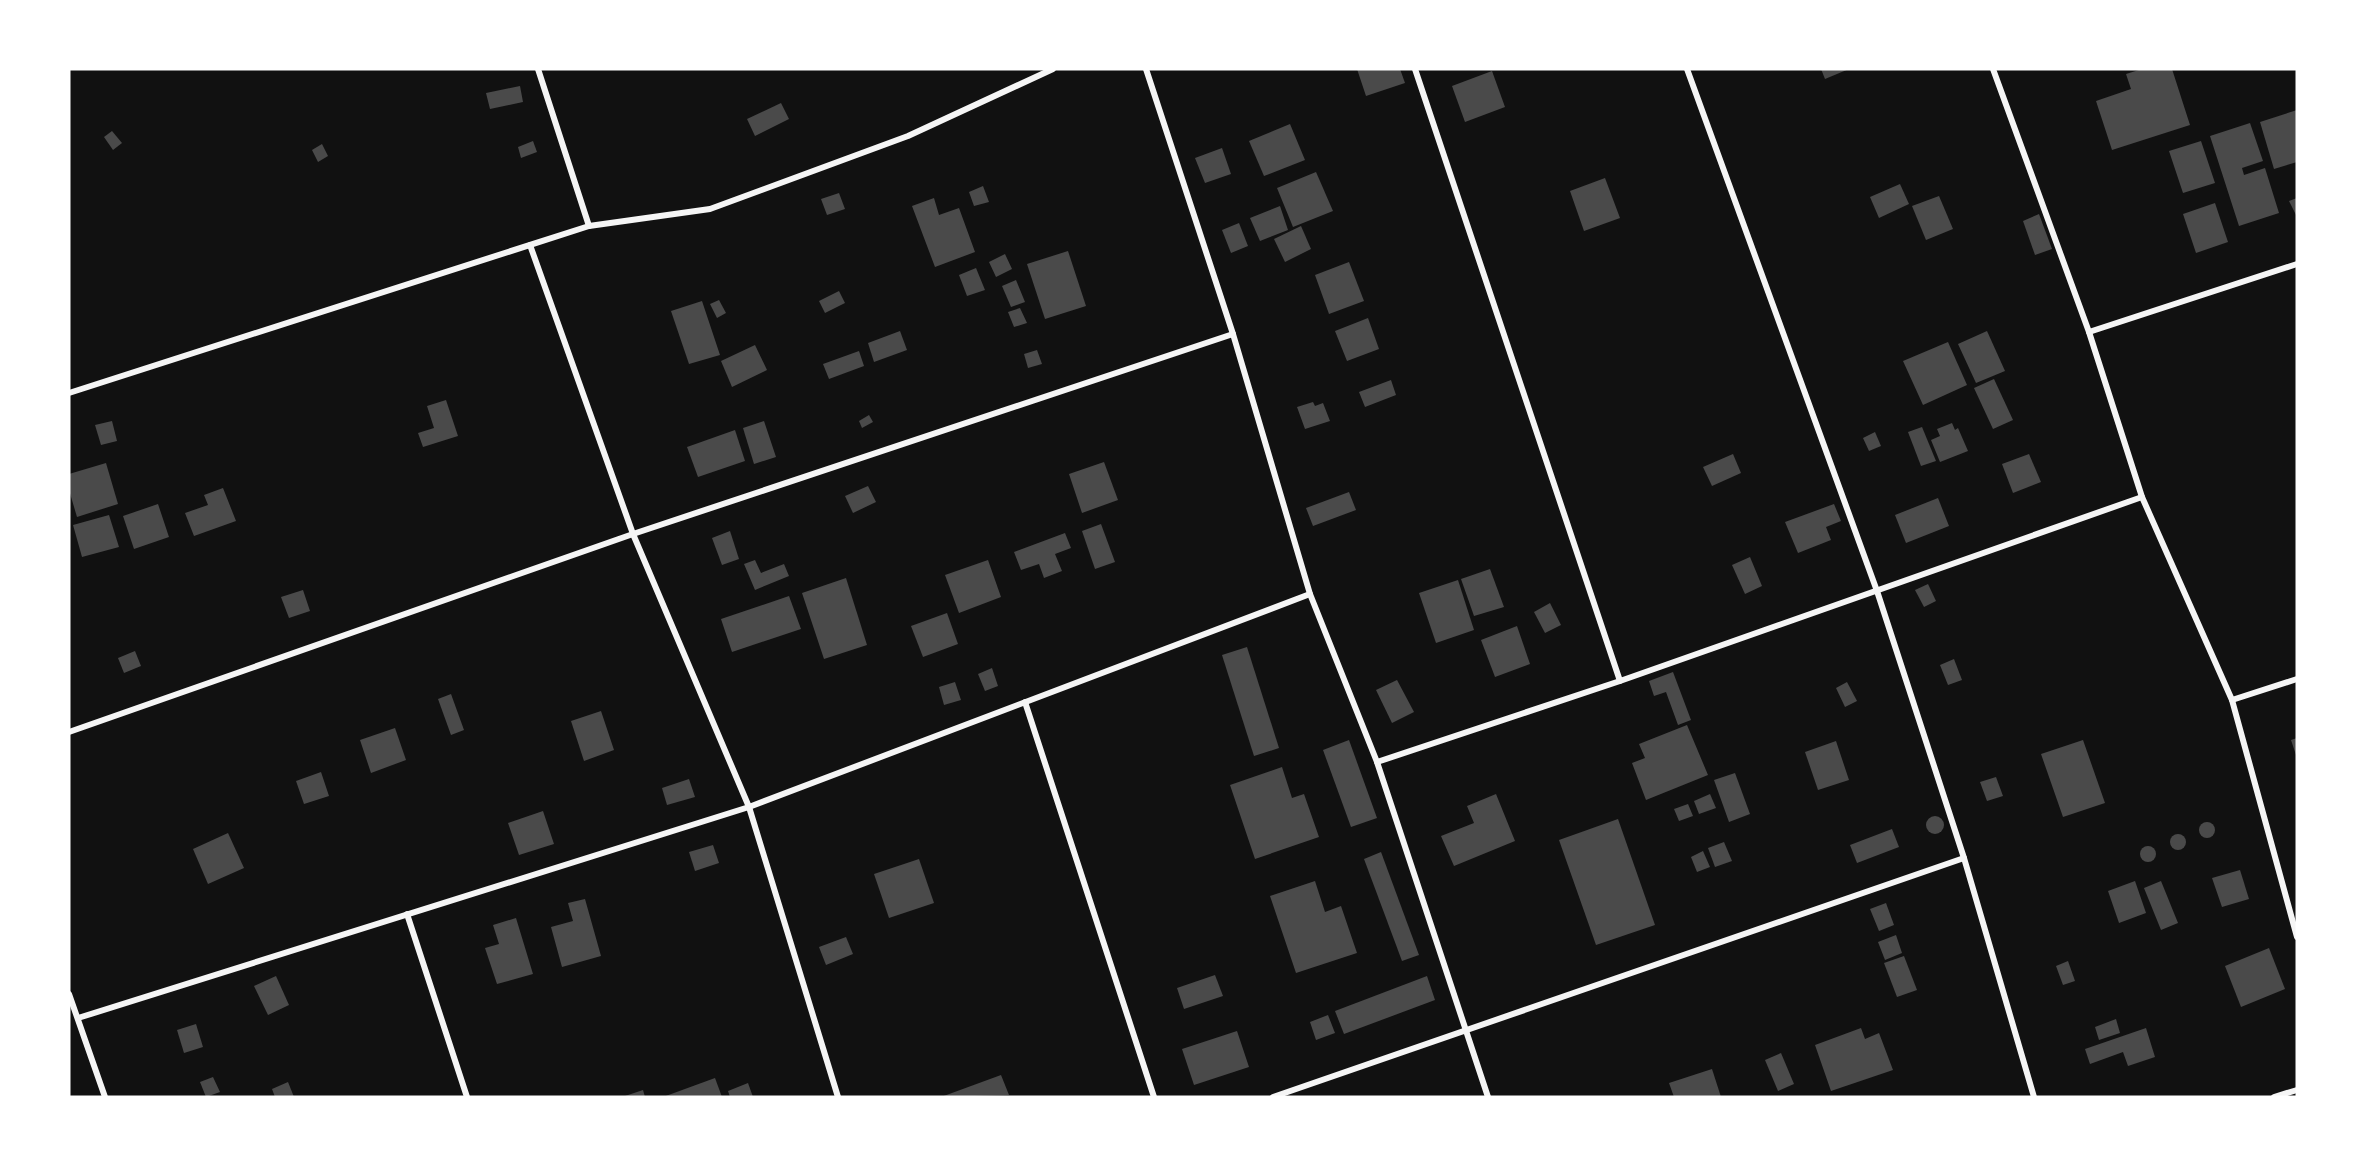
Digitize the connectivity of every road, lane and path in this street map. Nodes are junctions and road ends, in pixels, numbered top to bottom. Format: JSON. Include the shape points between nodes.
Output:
{"nodes":[{"id":1,"x":538,"y":69,"type":"edge"},
{"id":2,"x":1053,"y":69,"type":"edge"},
{"id":3,"x":1146,"y":69,"type":"edge"},
{"id":4,"x":1415,"y":69,"type":"edge"},
{"id":5,"x":1687,"y":69,"type":"edge"},
{"id":6,"x":1993,"y":69,"type":"edge"},
{"id":7,"x":589,"y":226,"type":"junction"},
{"id":8,"x":530,"y":245,"type":"junction"},
{"id":9,"x":2297,"y":264,"type":"edge"},
{"id":10,"x":2089,"y":332,"type":"junction"},
{"id":11,"x":1233,"y":334,"type":"junction"},
{"id":12,"x":69,"y":393,"type":"edge"},
{"id":13,"x":2142,"y":497,"type":"junction"},
{"id":14,"x":633,"y":534,"type":"junction"},
{"id":15,"x":1877,"y":591,"type":"junction"},
{"id":16,"x":1310,"y":594,"type":"junction"},
{"id":17,"x":2297,"y":679,"type":"edge"},
{"id":18,"x":1620,"y":681,"type":"junction"},
{"id":19,"x":2232,"y":700,"type":"junction"},
{"id":20,"x":1025,"y":702,"type":"junction"},
{"id":21,"x":69,"y":732,"type":"edge"},
{"id":22,"x":1377,"y":762,"type":"junction"},
{"id":23,"x":750,"y":807,"type":"junction"},
{"id":24,"x":1964,"y":858,"type":"junction"},
{"id":25,"x":408,"y":914,"type":"junction"},
{"id":26,"x":2297,"y":937,"type":"edge"},
{"id":27,"x":69,"y":994,"type":"edge"},
{"id":28,"x":78,"y":1018,"type":"junction"},
{"id":29,"x":1466,"y":1030,"type":"junction"},
{"id":30,"x":2297,"y":1090,"type":"edge"},
{"id":31,"x":105,"y":1097,"type":"edge"},
{"id":32,"x":467,"y":1097,"type":"edge"},
{"id":33,"x":838,"y":1097,"type":"edge"},
{"id":34,"x":1154,"y":1097,"type":"edge"},
{"id":35,"x":1273,"y":1097,"type":"edge"},
{"id":36,"x":1488,"y":1097,"type":"edge"},
{"id":37,"x":2034,"y":1097,"type":"edge"},
{"id":38,"x":2274,"y":1097,"type":"edge"}],
"edges":[{"from":1,"to":7,"type":"street"},
{"from":2,"to":7,"type":"street","via":[[908,136],[710,209]]},
{"from":3,"to":11,"type":"street"},
{"from":4,"to":18,"type":"street"},
{"from":5,"to":15,"type":"street"},
{"from":6,"to":10,"type":"street"},
{"from":7,"to":8,"type":"street"},
{"from":8,"to":12,"type":"street"},
{"from":8,"to":14,"type":"street"},
{"from":9,"to":10,"type":"street"},
{"from":10,"to":13,"type":"street"},
{"from":11,"to":14,"type":"street"},
{"from":11,"to":16,"type":"street"},
{"from":13,"to":15,"type":"street"},
{"from":13,"to":19,"type":"street"},
{"from":14,"to":21,"type":"street"},
{"from":14,"to":23,"type":"street"},
{"from":15,"to":18,"type":"street"},
{"from":15,"to":24,"type":"street"},
{"from":16,"to":20,"type":"street"},
{"from":16,"to":22,"type":"street"},
{"from":17,"to":19,"type":"street"},
{"from":18,"to":22,"type":"street"},
{"from":19,"to":26,"type":"street"},
{"from":20,"to":23,"type":"street"},
{"from":20,"to":34,"type":"street"},
{"from":22,"to":29,"type":"street"},
{"from":23,"to":25,"type":"street"},
{"from":23,"to":33,"type":"street"},
{"from":24,"to":29,"type":"street"},
{"from":24,"to":37,"type":"street"},
{"from":25,"to":28,"type":"street"},
{"from":25,"to":32,"type":"street"},
{"from":27,"to":28,"type":"street"},
{"from":28,"to":31,"type":"street"},
{"from":29,"to":35,"type":"street"},
{"from":29,"to":36,"type":"street"},
{"from":30,"to":38,"type":"street"}]}
